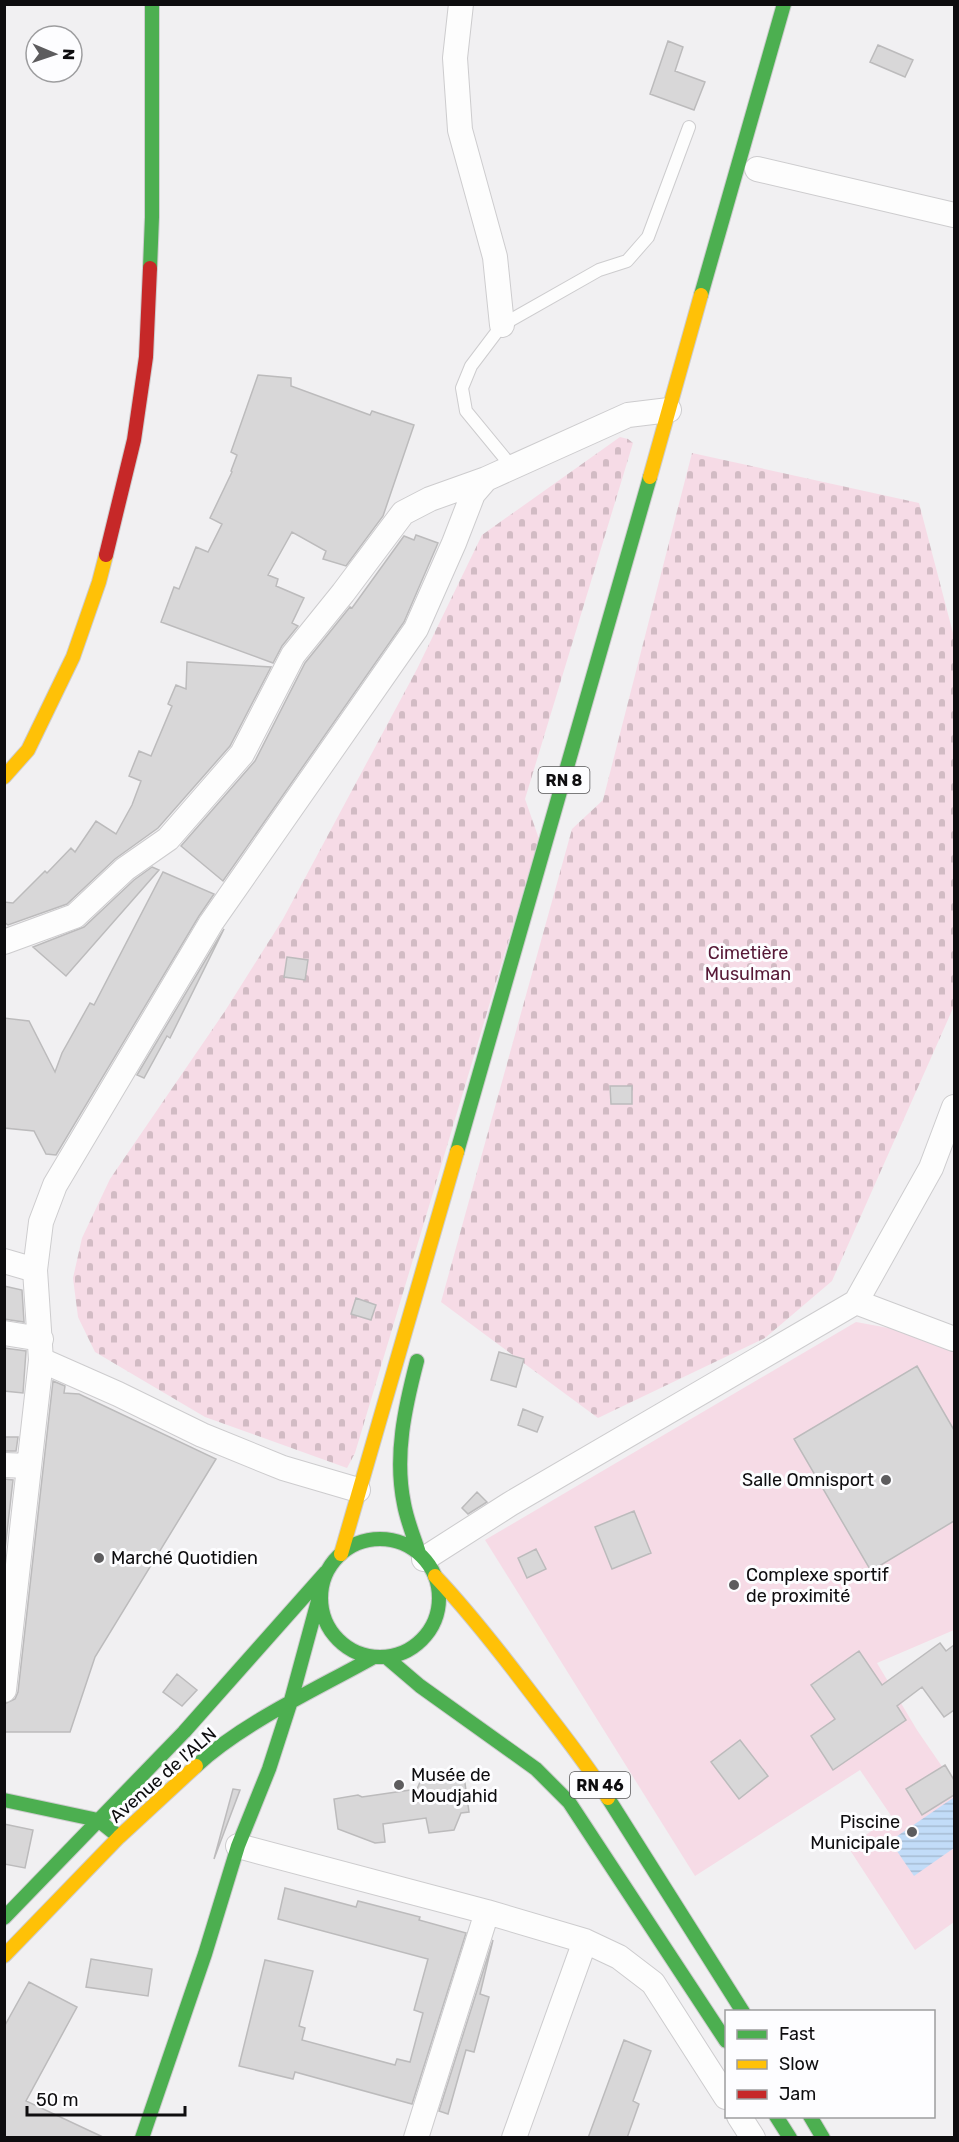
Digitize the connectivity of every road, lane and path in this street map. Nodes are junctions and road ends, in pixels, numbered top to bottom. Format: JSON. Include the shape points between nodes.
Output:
{"nodes":[{"id":1,"x":152,"y":4,"type":"edge"},
{"id":2,"x":461,"y":4,"type":"edge"},
{"id":3,"x":784,"y":4,"type":"edge"},
{"id":4,"x":689,"y":127,"type":"dead end"},
{"id":5,"x":757,"y":169,"type":"dead end"},
{"id":6,"x":954,"y":215,"type":"edge"},
{"id":7,"x":502,"y":325,"type":"junction"},
{"id":8,"x":669,"y":410,"type":"junction"},
{"id":9,"x":512,"y":467,"type":"junction"},
{"id":10,"x":486,"y":479,"type":"junction"},
{"id":11,"x":4,"y":777,"type":"edge"},
{"id":12,"x":4,"y":942,"type":"edge"},
{"id":13,"x":954,"y":1107,"type":"edge"},
{"id":14,"x":4,"y":1261,"type":"edge"},
{"id":15,"x":35,"y":1270,"type":"junction"},
{"id":16,"x":856,"y":1302,"type":"junction"},
{"id":17,"x":4,"y":1333,"type":"edge"},
{"id":18,"x":954,"y":1339,"type":"edge"},
{"id":19,"x":41,"y":1350,"type":"junction"},
{"id":20,"x":419,"y":1351,"type":"dead end"},
{"id":21,"x":4,"y":1465,"type":"edge"},
{"id":22,"x":29,"y":1466,"type":"junction"},
{"id":23,"x":358,"y":1490,"type":"junction"},
{"id":24,"x":341,"y":1554,"type":"junction"},
{"id":25,"x":426,"y":1563,"type":"junction"},
{"id":26,"x":326,"y":1572,"type":"junction"},
{"id":27,"x":322,"y":1586,"type":"junction"},
{"id":28,"x":380,"y":1657,"type":"junction"},
{"id":29,"x":4,"y":1690,"type":"edge"},
{"id":30,"x":290,"y":1704,"type":"junction"},
{"id":31,"x":4,"y":1800,"type":"edge"},
{"id":32,"x":98,"y":1820,"type":"junction"},
{"id":33,"x":119,"y":1837,"type":"junction"},
{"id":34,"x":238,"y":1846,"type":"junction"},
{"id":35,"x":487,"y":1912,"type":"junction"},
{"id":36,"x":4,"y":1918,"type":"edge"},
{"id":37,"x":585,"y":1941,"type":"junction"},
{"id":38,"x":4,"y":1956,"type":"edge"},
{"id":39,"x":742,"y":2010,"type":"edge"},
{"id":40,"x":725,"y":2039,"type":"edge"},
{"id":41,"x":725,"y":2095,"type":"edge"},
{"id":42,"x":740,"y":2118,"type":"edge"},
{"id":43,"x":777,"y":2118,"type":"edge"},
{"id":44,"x":811,"y":2118,"type":"edge"},
{"id":45,"x":142,"y":2138,"type":"edge"},
{"id":46,"x":416,"y":2138,"type":"edge"},
{"id":47,"x":514,"y":2138,"type":"edge"},
{"id":48,"x":753,"y":2138,"type":"edge"},
{"id":49,"x":790,"y":2138,"type":"edge"},
{"id":50,"x":823,"y":2138,"type":"edge"}],
"edges":[{"from":1,"to":11,"type":"main road","via":[[152,217],[146,357],[134,440],[99,582],[74,657],[28,750]]},
{"from":2,"to":7,"type":"street","via":[[455,58],[460,130],[495,257]]},
{"from":3,"to":8,"type":"main road","number":"RN 8"},
{"from":4,"to":7,"type":"lane","via":[[648,237],[627,261],[599,270]]},
{"from":5,"to":6,"type":"street"},
{"from":7,"to":9,"type":"lane","via":[[471,366],[462,388],[466,411]]},
{"from":8,"to":9,"type":"street","via":[[628,415]]},
{"from":8,"to":23,"type":"main road","number":"RN 8"},
{"from":9,"to":10,"type":"street"},
{"from":10,"to":12,"type":"street","via":[[403,513],[293,655],[242,754],[168,839],[125,869],[75,916]]},
{"from":10,"to":15,"type":"street","via":[[473,494],[416,630],[211,923],[55,1185],[42,1222]]},
{"from":13,"to":16,"type":"street","via":[[931,1168]]},
{"from":14,"to":15,"type":"street"},
{"from":15,"to":19,"type":"street"},
{"from":16,"to":18,"type":"street"},
{"from":16,"to":25,"type":"street","via":[[510,1504]]},
{"from":17,"to":19,"type":"street"},
{"from":19,"to":22,"type":"street"},
{"from":19,"to":23,"type":"street","via":[[202,1435],[283,1468]]},
{"from":20,"to":25,"type":"main road","via":[[404,1421],[401,1466],[404,1503]]},
{"from":21,"to":22,"type":"street"},
{"from":22,"to":29,"type":"street"},
{"from":23,"to":24,"type":"main road","number":"RN 8"},
{"from":24,"to":25,"type":"main road","via":[[360,1542],[391,1539],[406,1545]]},
{"from":24,"to":26,"type":"main road"},
{"from":25,"to":28,"type":"main road","via":[[439,1594],[430,1629],[404,1653]]},
{"from":25,"to":39,"type":"main road","number":"RN 46","via":[[589,1768]]},
{"from":26,"to":27,"type":"main road"},
{"from":26,"to":32,"type":"main road","name":"Avenue de l'ALN","via":[[184,1732]]},
{"from":27,"to":28,"type":"main road","via":[[321,1606],[327,1625],[339,1641],[355,1652]]},
{"from":27,"to":30,"type":"main road"},
{"from":28,"to":30,"type":"main road","name":"Avenue de l'ALN"},
{"from":28,"to":40,"type":"main road","number":"RN 46","via":[[536,1769],[569,1802]]},
{"from":30,"to":33,"type":"main road","name":"Avenue de l'ALN","via":[[210,1753]]},
{"from":30,"to":34,"type":"main road"},
{"from":31,"to":32,"type":"main road"},
{"from":32,"to":33,"type":"main road"},
{"from":32,"to":36,"type":"main road","name":"Avenue de l'ALN"},
{"from":33,"to":38,"type":"main road","name":"Avenue de l'ALN"},
{"from":34,"to":35,"type":"street"},
{"from":34,"to":45,"type":"main road"},
{"from":35,"to":37,"type":"street"},
{"from":35,"to":46,"type":"street"},
{"from":37,"to":41,"type":"street","via":[[619,1957],[653,1983]]},
{"from":37,"to":47,"type":"street"},
{"from":42,"to":48,"type":"street"},
{"from":43,"to":49,"type":"main road"},
{"from":44,"to":50,"type":"main road"}]}
